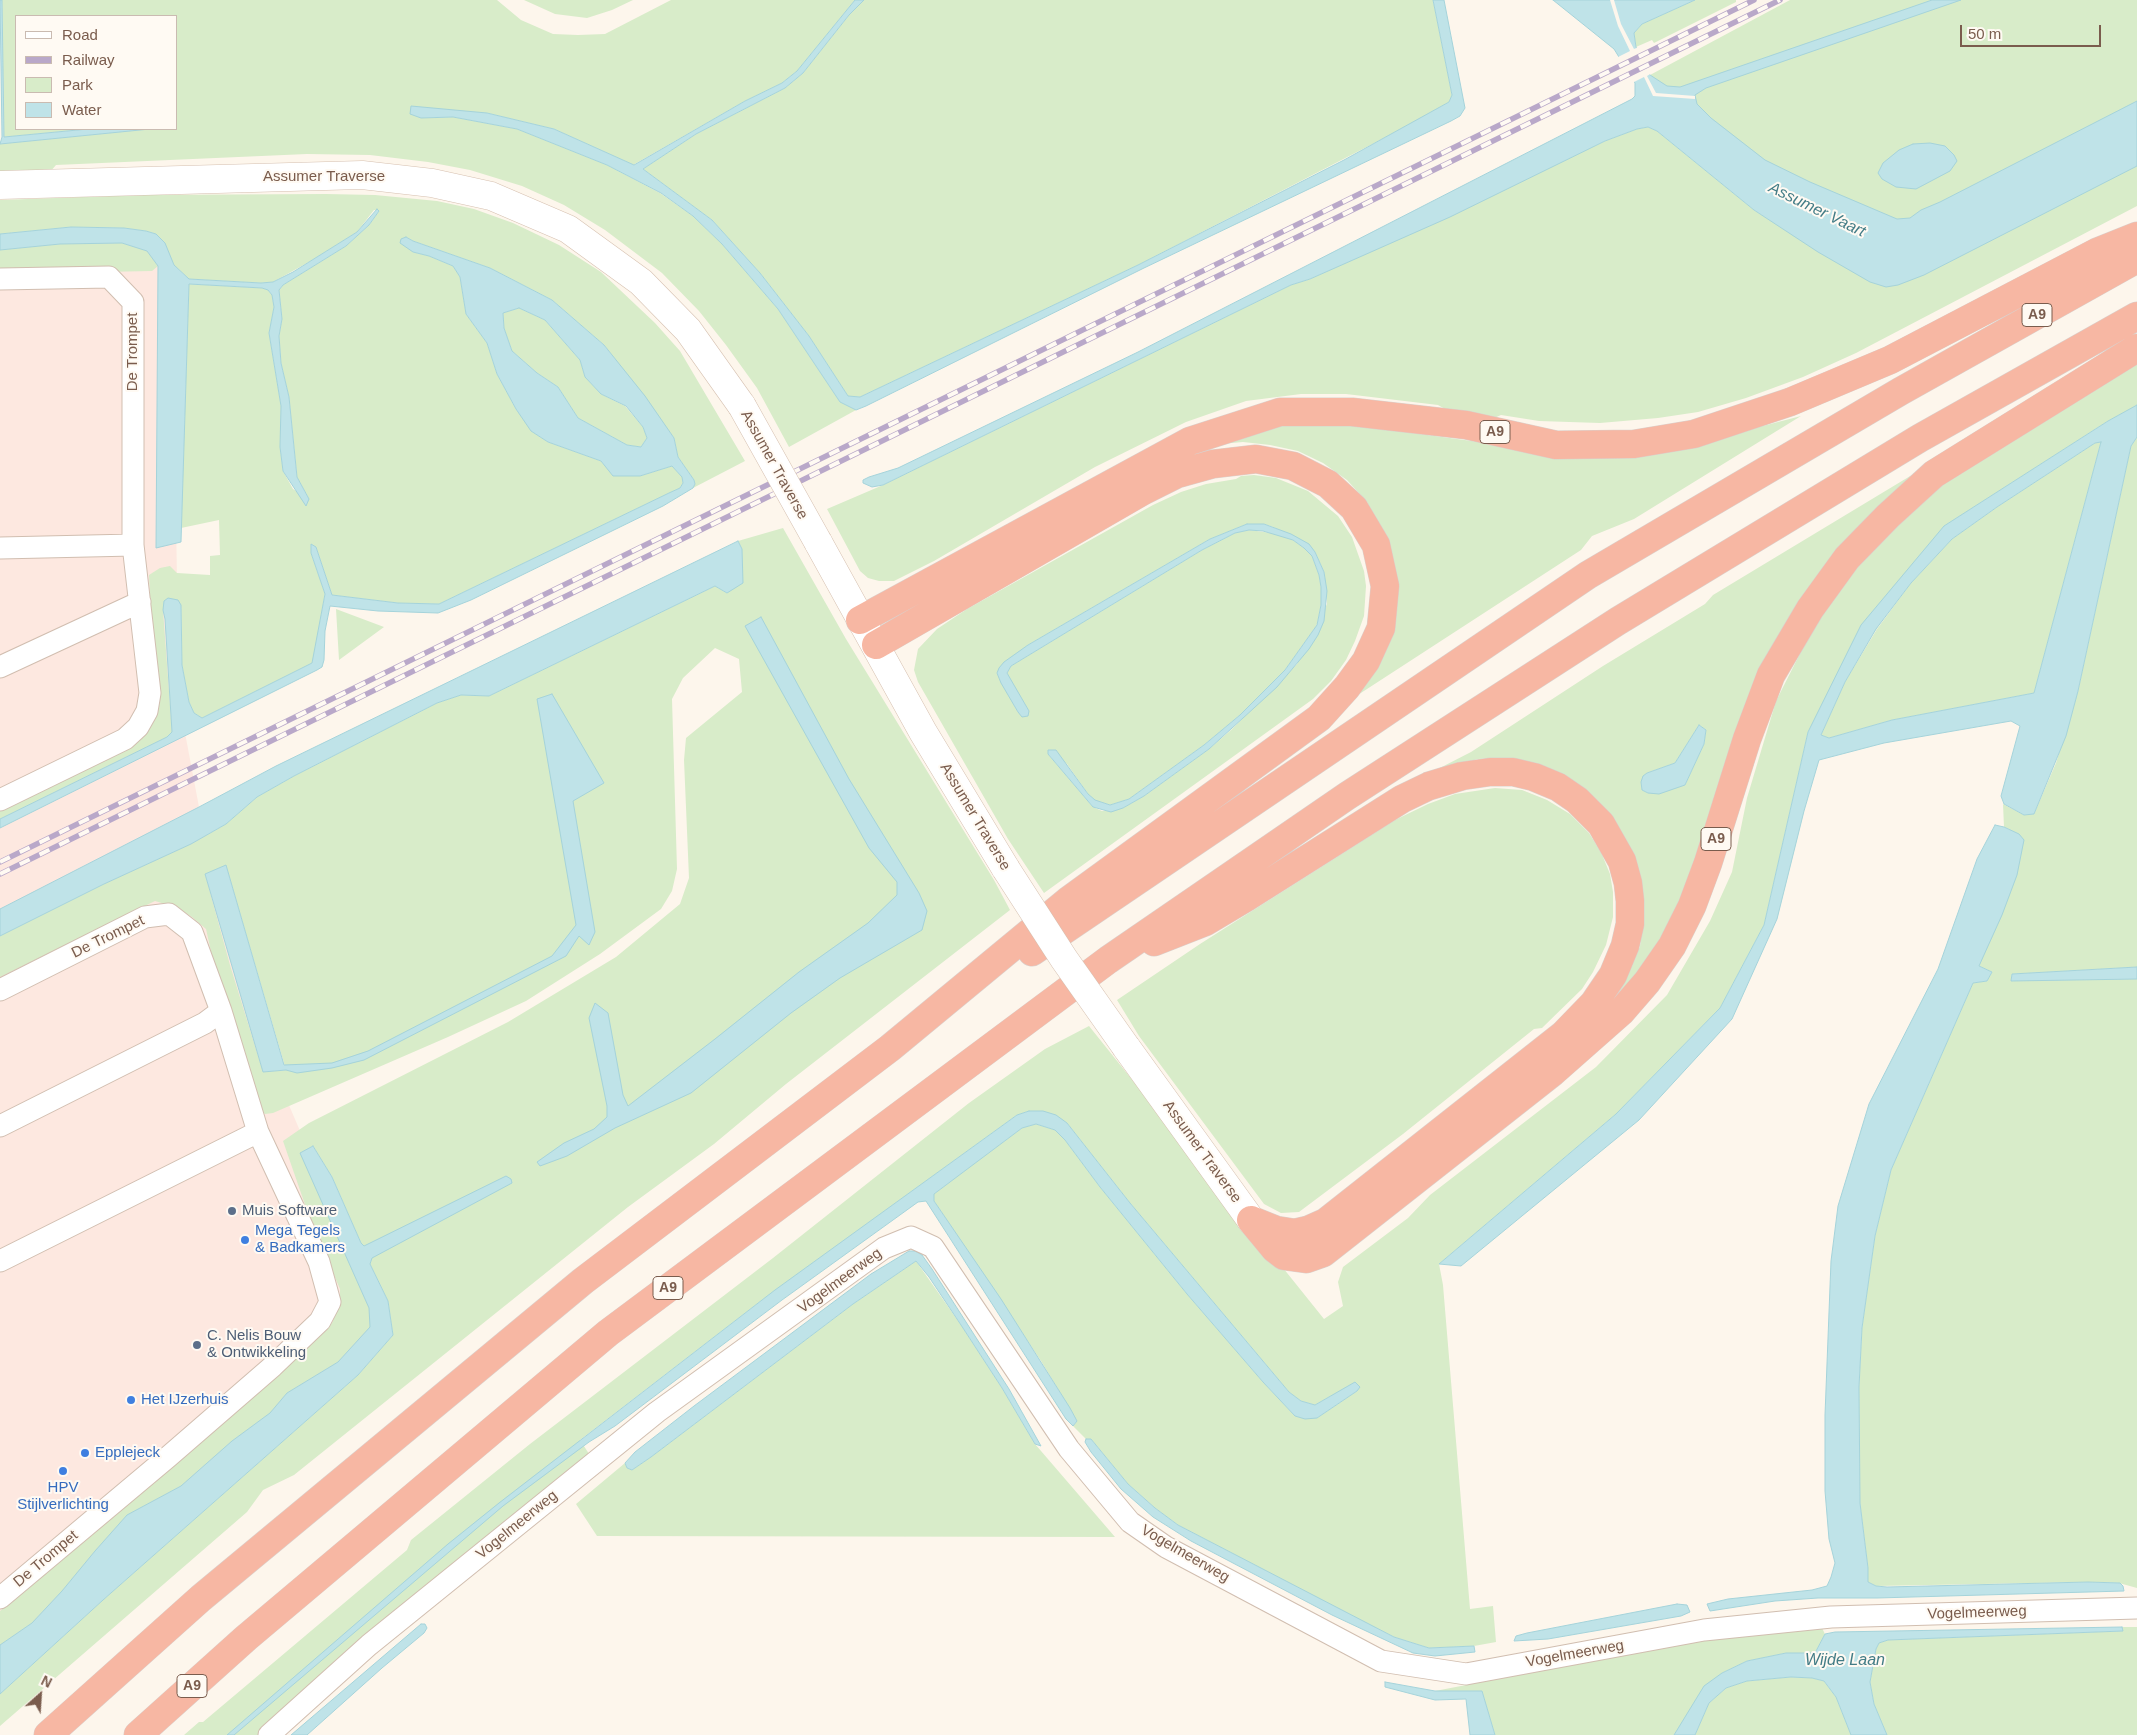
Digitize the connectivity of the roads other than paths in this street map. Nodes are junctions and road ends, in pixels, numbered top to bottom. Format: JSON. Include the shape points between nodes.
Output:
{"nodes":[{"id":1,"x":0,"y":185,"type":"edge"},
{"id":2,"x":2137,"y":236,"type":"edge"},
{"id":3,"x":2137,"y":259,"type":"edge"},
{"id":4,"x":0,"y":279,"type":"edge"},
{"id":5,"x":2137,"y":316,"type":"edge"},
{"id":6,"x":2137,"y":348,"type":"edge"},
{"id":7,"x":133,"y":545,"type":"junction"},
{"id":8,"x":0,"y":548,"type":"edge"},
{"id":9,"x":140,"y":602,"type":"junction"},
{"id":10,"x":860,"y":620,"type":"junction"},
{"id":11,"x":876,"y":645,"type":"junction"},
{"id":12,"x":0,"y":667,"type":"edge"},
{"id":13,"x":0,"y":800,"type":"edge"},
{"id":14,"x":1108,"y":960,"type":"junction"},
{"id":15,"x":0,"y":990,"type":"edge"},
{"id":16,"x":221,"y":1011,"type":"junction"},
{"id":17,"x":890,"y":1048,"type":"junction"},
{"id":18,"x":0,"y":1126,"type":"edge"},
{"id":19,"x":258,"y":1132,"type":"junction"},
{"id":20,"x":1251,"y":1220,"type":"junction"},
{"id":21,"x":0,"y":1261,"type":"edge"},
{"id":22,"x":0,"y":1598,"type":"edge"},
{"id":23,"x":2137,"y":1608,"type":"edge"},
{"id":24,"x":48,"y":1735,"type":"edge"},
{"id":25,"x":138,"y":1735,"type":"edge"},
{"id":26,"x":269,"y":1735,"type":"edge"}],
"edges":[{"from":1,"to":10,"type":"main road","name":"Assumer Traverse","bridge":true,"via":[[362,175],[432,183],[491,196],[568,229],[641,282],[681,323],[742,406]]},
{"from":2,"to":10,"type":"highway","number":"A9","via":[[2097,252],[1890,360],[1790,402],[1694,434],[1634,444],[1556,445],[1466,425],[1352,412],[1280,412],[1190,441]]},
{"from":3,"to":17,"type":"highway","number":"A9","via":[[1901,391],[1588,575]]},
{"from":4,"to":7,"type":"street","name":"De Trompet","via":[[109,277],[133,302]]},
{"from":5,"to":14,"type":"highway","number":"A9","via":[[1920,438],[1618,621],[1347,796]]},
{"from":6,"to":20,"type":"highway","number":"A9","via":[[1934,474],[1847,558],[1810,609],[1771,675],[1692,906],[1672,946],[1621,1012],[1554,1072],[1323,1253],[1306,1259],[1284,1256]]},
{"from":7,"to":8,"type":"street"},
{"from":7,"to":9,"type":"street","name":"De Trompet"},
{"from":9,"to":12,"type":"street"},
{"from":9,"to":13,"type":"street","name":"De Trompet","via":[[150,693],[147,710],[138,727],[125,739]]},
{"from":10,"to":11,"type":"main road","name":"Assumer Traverse"},
{"from":11,"to":17,"type":"highway","number":"A9","via":[[1143,490],[1177,474],[1213,464],[1256,459],[1293,466],[1328,484],[1354,508],[1376,545],[1385,586],[1381,628],[1366,661],[1348,688],[1319,718],[1068,900]]},
{"from":11,"to":20,"type":"main road","name":"Assumer Traverse","bridge":true,"via":[[923,732],[1064,959]]},
{"from":14,"to":20,"type":"highway","number":"A9","via":[[1205,922],[1402,799],[1462,776],[1513,772],[1558,787],[1589,811],[1612,842],[1628,882],[1630,924],[1613,975],[1594,1003],[1563,1035],[1326,1222],[1295,1233],[1276,1230]]},
{"from":14,"to":25,"type":"highway","number":"A9","via":[[608,1333],[246,1638]]},
{"from":15,"to":16,"type":"street","name":"De Trompet","via":[[145,917],[169,914],[192,932]]},
{"from":16,"to":18,"type":"street","via":[[205,1023]]},
{"from":16,"to":19,"type":"street","name":"De Trompet"},
{"from":17,"to":24,"type":"highway","number":"A9","via":[[583,1281],[202,1598]]},
{"from":19,"to":21,"type":"street"},
{"from":19,"to":22,"type":"street","name":"De Trompet","via":[[319,1262],[330,1302],[320,1321],[168,1457]]},
{"from":23,"to":26,"type":"street","name":"Vogelmeerweg","via":[[1831,1617],[1704,1630],[1466,1674],[1381,1661],[1166,1547],[1130,1522],[1069,1449],[933,1247],[911,1238],[884,1248],[657,1412],[369,1645]]}]}
